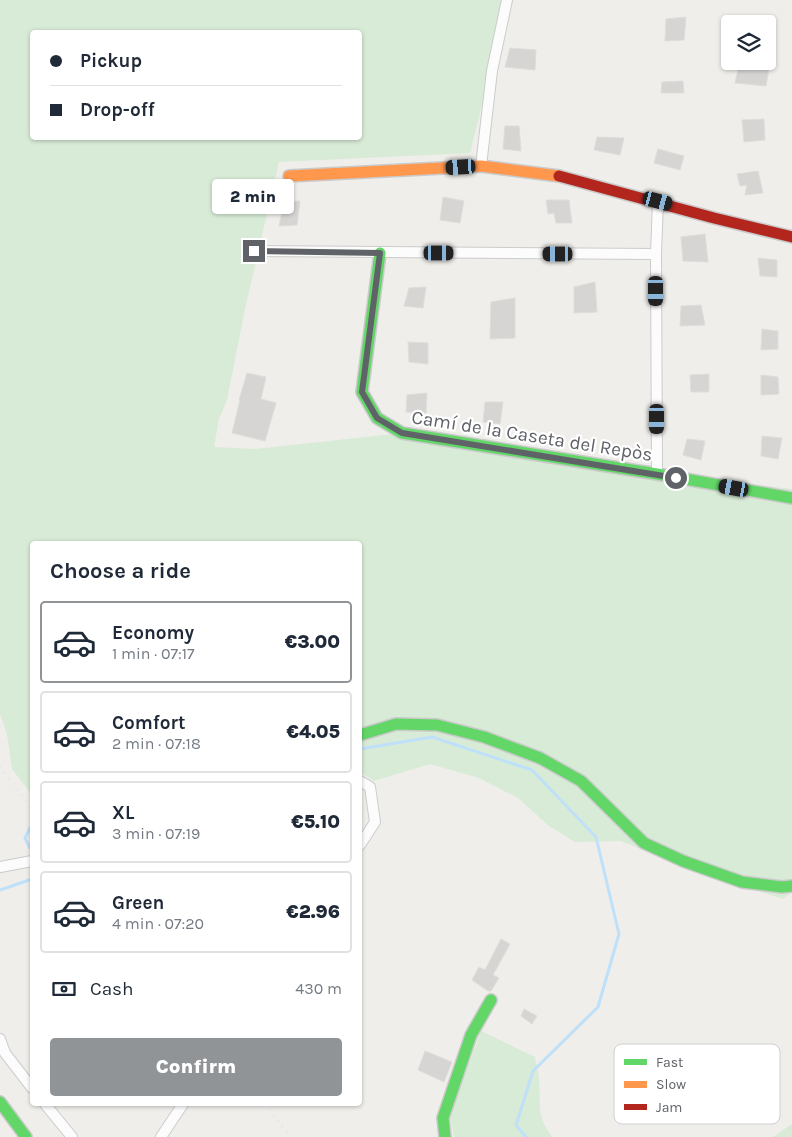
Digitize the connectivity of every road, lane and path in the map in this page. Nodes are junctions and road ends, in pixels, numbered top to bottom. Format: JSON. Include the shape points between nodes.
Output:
{"nodes":[{"id":1,"x":507,"y":0,"type":"edge"},
{"id":2,"x":481,"y":166,"type":"junction"},
{"id":3,"x":289,"y":176,"type":"dead end"},
{"id":4,"x":658,"y":201,"type":"junction"},
{"id":5,"x":792,"y":237,"type":"edge"},
{"id":6,"x":254,"y":251,"type":"dead end"},
{"id":7,"x":380,"y":253,"type":"junction"},
{"id":8,"x":656,"y":254,"type":"junction"},
{"id":9,"x":657,"y":474,"type":"junction"},
{"id":10,"x":792,"y":498,"type":"edge"},
{"id":11,"x":362,"y":734,"type":"edge"},
{"id":12,"x":362,"y":782,"type":"edge"},
{"id":13,"x":362,"y":842,"type":"edge"},
{"id":14,"x":30,"y":861,"type":"edge"},
{"id":15,"x":0,"y":867,"type":"edge"},
{"id":16,"x":792,"y":886,"type":"edge"},
{"id":17,"x":491,"y":1000,"type":"dead end"},
{"id":18,"x":0,"y":1040,"type":"edge"},
{"id":19,"x":30,"y":1085,"type":"edge"},
{"id":20,"x":0,"y":1102,"type":"edge"},
{"id":21,"x":50,"y":1106,"type":"edge"},
{"id":22,"x":182,"y":1106,"type":"edge"},
{"id":23,"x":26,"y":1137,"type":"edge"},
{"id":24,"x":72,"y":1137,"type":"edge"},
{"id":25,"x":161,"y":1137,"type":"edge"},
{"id":26,"x":445,"y":1137,"type":"edge"}],
"edges":[{"from":1,"to":2,"type":"street","via":[[492,71]]},
{"from":2,"to":3,"type":"main road"},
{"from":2,"to":4,"type":"main road","via":[[564,176]]},
{"from":4,"to":5,"type":"main road"},
{"from":4,"to":8,"type":"street"},
{"from":6,"to":7,"type":"street"},
{"from":7,"to":8,"type":"street"},
{"from":7,"to":9,"type":"main road","name":"Camí de la Caseta del Repòs","via":[[362,392],[377,418],[402,433]]},
{"from":8,"to":9,"type":"street"},
{"from":9,"to":10,"type":"main road","name":"Camí de la Caseta del Repòs"},
{"from":11,"to":16,"type":"main road","via":[[396,724],[413,724],[438,725],[484,738],[540,758],[581,781],[644,843],[742,882]]},
{"from":12,"to":13,"type":"street","via":[[370,788],[376,822]]},
{"from":14,"to":15,"type":"street"},
{"from":17,"to":26,"type":"main road","via":[[471,1034],[443,1118]]},
{"from":18,"to":19,"type":"street","via":[[5,1053]]},
{"from":20,"to":23,"type":"main road"},
{"from":21,"to":24,"type":"street"},
{"from":22,"to":25,"type":"street"}]}
